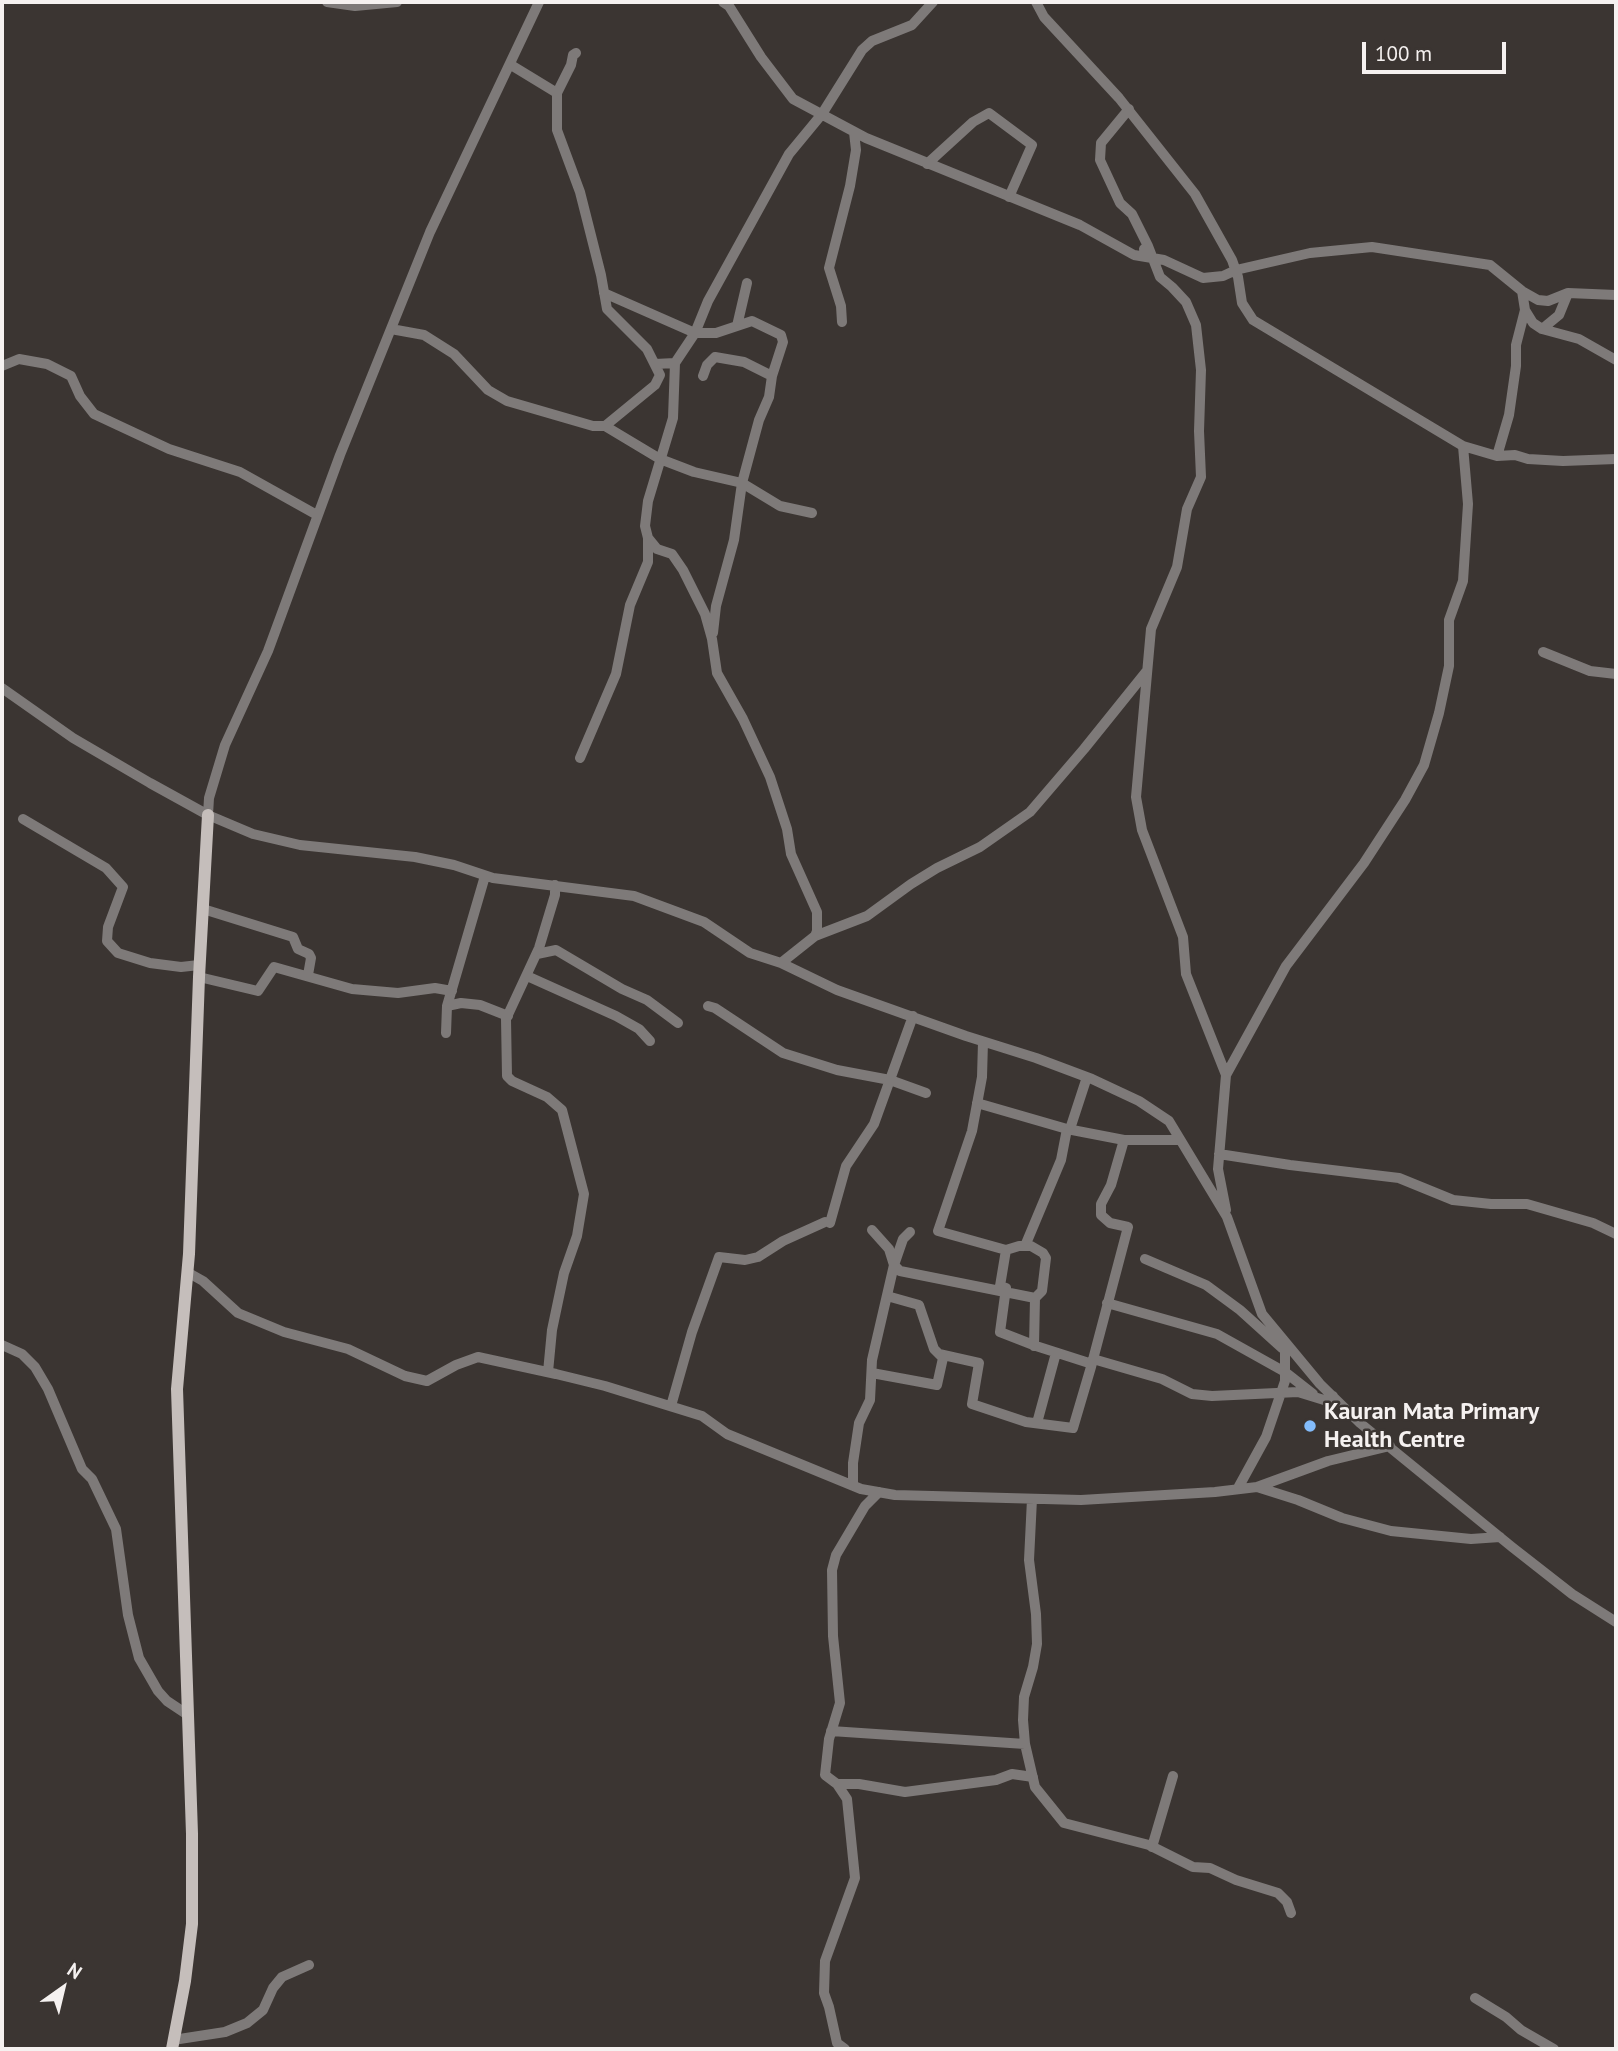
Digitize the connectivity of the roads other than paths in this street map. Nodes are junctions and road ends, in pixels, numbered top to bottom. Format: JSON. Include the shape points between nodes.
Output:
{"nodes":[{"id":1,"x":327,"y":2,"type":"edge"},
{"id":2,"x":397,"y":2,"type":"edge"},
{"id":3,"x":540,"y":2,"type":"edge"},
{"id":4,"x":723,"y":2,"type":"edge"},
{"id":5,"x":933,"y":2,"type":"edge"},
{"id":6,"x":1036,"y":2,"type":"edge"},
{"id":7,"x":576,"y":53,"type":"dead end"},
{"id":8,"x":511,"y":65,"type":"junction"},
{"id":9,"x":557,"y":93,"type":"junction"},
{"id":10,"x":1129,"y":109,"type":"junction"},
{"id":11,"x":822,"y":114,"type":"junction"},
{"id":12,"x":854,"y":132,"type":"junction"},
{"id":13,"x":927,"y":164,"type":"junction"},
{"id":14,"x":1009,"y":197,"type":"junction"},
{"id":15,"x":1148,"y":246,"type":"junction"},
{"id":16,"x":1134,"y":256,"type":"junction"},
{"id":17,"x":1151,"y":258,"type":"junction"},
{"id":18,"x":1236,"y":270,"type":"junction"},
{"id":19,"x":747,"y":283,"type":"dead end"},
{"id":20,"x":1522,"y":291,"type":"junction"},
{"id":21,"x":604,"y":293,"type":"junction"},
{"id":22,"x":1568,"y":293,"type":"junction"},
{"id":23,"x":1616,"y":295,"type":"edge"},
{"id":24,"x":1525,"y":310,"type":"junction"},
{"id":25,"x":842,"y":323,"type":"dead end"},
{"id":26,"x":737,"y":326,"type":"junction"},
{"id":27,"x":1542,"y":328,"type":"junction"},
{"id":28,"x":391,"y":329,"type":"junction"},
{"id":29,"x":695,"y":333,"type":"junction"},
{"id":30,"x":1616,"y":360,"type":"edge"},
{"id":31,"x":676,"y":363,"type":"junction"},
{"id":32,"x":655,"y":364,"type":"junction"},
{"id":33,"x":2,"y":366,"type":"edge"},
{"id":34,"x":703,"y":376,"type":"dead end"},
{"id":35,"x":772,"y":376,"type":"junction"},
{"id":36,"x":606,"y":426,"type":"junction"},
{"id":37,"x":1463,"y":446,"type":"junction"},
{"id":38,"x":1497,"y":456,"type":"junction"},
{"id":39,"x":1616,"y":458,"type":"edge"},
{"id":40,"x":660,"y":459,"type":"junction"},
{"id":41,"x":742,"y":484,"type":"junction"},
{"id":42,"x":811,"y":513,"type":"dead end"},
{"id":43,"x":317,"y":515,"type":"junction"},
{"id":44,"x":648,"y":538,"type":"junction"},
{"id":45,"x":712,"y":639,"type":"junction"},
{"id":46,"x":1543,"y":652,"type":"dead end"},
{"id":47,"x":1147,"y":670,"type":"junction"},
{"id":48,"x":1616,"y":674,"type":"edge"},
{"id":49,"x":2,"y":688,"type":"edge"},
{"id":50,"x":580,"y":758,"type":"dead end"},
{"id":51,"x":208,"y":815,"type":"junction"},
{"id":52,"x":23,"y":818,"type":"dead end"},
{"id":53,"x":485,"y":876,"type":"junction"},
{"id":54,"x":555,"y":885,"type":"junction"},
{"id":55,"x":203,"y":909,"type":"junction"},
{"id":56,"x":815,"y":936,"type":"junction"},
{"id":57,"x":537,"y":954,"type":"junction"},
{"id":58,"x":781,"y":963,"type":"junction"},
{"id":59,"x":199,"y":971,"type":"junction"},
{"id":60,"x":308,"y":975,"type":"junction"},
{"id":61,"x":527,"y":976,"type":"junction"},
{"id":62,"x":452,"y":991,"type":"junction"},
{"id":63,"x":447,"y":1006,"type":"junction"},
{"id":64,"x":708,"y":1006,"type":"dead end"},
{"id":65,"x":508,"y":1016,"type":"junction"},
{"id":66,"x":913,"y":1016,"type":"junction"},
{"id":67,"x":678,"y":1023,"type":"dead end"},
{"id":68,"x":446,"y":1033,"type":"dead end"},
{"id":69,"x":650,"y":1041,"type":"dead end"},
{"id":70,"x":983,"y":1042,"type":"junction"},
{"id":71,"x":1226,"y":1075,"type":"junction"},
{"id":72,"x":1087,"y":1077,"type":"junction"},
{"id":73,"x":891,"y":1081,"type":"junction"},
{"id":74,"x":926,"y":1093,"type":"dead end"},
{"id":75,"x":977,"y":1103,"type":"junction"},
{"id":76,"x":1068,"y":1129,"type":"junction"},
{"id":77,"x":1124,"y":1140,"type":"junction"},
{"id":78,"x":1180,"y":1140,"type":"junction"},
{"id":79,"x":1219,"y":1154,"type":"junction"},
{"id":80,"x":1227,"y":1217,"type":"junction"},
{"id":81,"x":872,"y":1230,"type":"dead end"},
{"id":82,"x":910,"y":1232,"type":"dead end"},
{"id":83,"x":1616,"y":1234,"type":"edge"},
{"id":84,"x":1025,"y":1246,"type":"junction"},
{"id":85,"x":1006,"y":1250,"type":"junction"},
{"id":86,"x":1145,"y":1258,"type":"dead end"},
{"id":87,"x":894,"y":1265,"type":"junction"},
{"id":88,"x":187,"y":1272,"type":"junction"},
{"id":89,"x":1006,"y":1291,"type":"junction"},
{"id":90,"x":887,"y":1296,"type":"junction"},
{"id":91,"x":1035,"y":1298,"type":"junction"},
{"id":92,"x":1107,"y":1303,"type":"junction"},
{"id":93,"x":2,"y":1345,"type":"edge"},
{"id":94,"x":1034,"y":1346,"type":"junction"},
{"id":95,"x":1285,"y":1347,"type":"junction"},
{"id":96,"x":1056,"y":1353,"type":"junction"},
{"id":97,"x":939,"y":1354,"type":"junction"},
{"id":98,"x":1092,"y":1363,"type":"junction"},
{"id":99,"x":1285,"y":1372,"type":"junction"},
{"id":100,"x":548,"y":1373,"type":"junction"},
{"id":101,"x":872,"y":1373,"type":"junction"},
{"id":102,"x":1281,"y":1392,"type":"junction"},
{"id":103,"x":1333,"y":1396,"type":"junction"},
{"id":104,"x":1318,"y":1398,"type":"junction"},
{"id":105,"x":671,"y":1406,"type":"junction"},
{"id":106,"x":1037,"y":1423,"type":"junction"},
{"id":107,"x":1390,"y":1446,"type":"junction"},
{"id":108,"x":853,"y":1486,"type":"junction"},
{"id":109,"x":1257,"y":1487,"type":"junction"},
{"id":110,"x":1238,"y":1488,"type":"junction"},
{"id":111,"x":879,"y":1492,"type":"junction"},
{"id":112,"x":1032,"y":1499,"type":"junction"},
{"id":113,"x":1500,"y":1537,"type":"junction"},
{"id":114,"x":1616,"y":1622,"type":"edge"},
{"id":115,"x":188,"y":1715,"type":"junction"},
{"id":116,"x":831,"y":1731,"type":"junction"},
{"id":117,"x":1025,"y":1744,"type":"junction"},
{"id":118,"x":1172,"y":1776,"type":"dead end"},
{"id":119,"x":1033,"y":1777,"type":"junction"},
{"id":120,"x":837,"y":1784,"type":"junction"},
{"id":121,"x":1152,"y":1847,"type":"junction"},
{"id":122,"x":1291,"y":1913,"type":"dead end"},
{"id":123,"x":309,"y":1965,"type":"dead end"},
{"id":124,"x":1475,"y":1998,"type":"dead end"},
{"id":125,"x":173,"y":2044,"type":"edge"},
{"id":126,"x":845,"y":2049,"type":"edge"},
{"id":127,"x":1555,"y":2049,"type":"edge"}],
"edges":[{"from":1,"to":2,"type":"street","via":[[355,6]]},
{"from":3,"to":8,"type":"street"},
{"from":4,"to":11,"type":"street","via":[[793,99]]},
{"from":5,"to":11,"type":"street","via":[[912,25],[872,41],[862,50]]},
{"from":6,"to":10,"type":"street","via":[[1070,47]]},
{"from":7,"to":9,"type":"street"},
{"from":8,"to":9,"type":"street"},
{"from":8,"to":28,"type":"street","via":[[430,232]]},
{"from":9,"to":21,"type":"street","via":[[557,130],[580,192]]},
{"from":10,"to":15,"type":"street","via":[[1101,143],[1100,160]]},
{"from":10,"to":18,"type":"street","via":[[1195,194]]},
{"from":11,"to":12,"type":"street"},
{"from":11,"to":29,"type":"street","via":[[789,154]]},
{"from":12,"to":13,"type":"street"},
{"from":12,"to":25,"type":"street","via":[[850,186],[829,268]]},
{"from":13,"to":14,"type":"street"},
{"from":13,"to":14,"type":"street","via":[[989,113],[1032,145]]},
{"from":14,"to":16,"type":"street","via":[[1080,225]]},
{"from":15,"to":16,"type":"street"},
{"from":15,"to":17,"type":"street"},
{"from":16,"to":17,"type":"street"},
{"from":17,"to":18,"type":"street","via":[[1203,278]]},
{"from":17,"to":47,"type":"street","via":[[1160,277],[1186,302],[1196,325],[1202,370],[1201,477],[1187,509],[1177,567],[1151,629]]},
{"from":18,"to":20,"type":"street","via":[[1310,253],[1372,247],[1490,265]]},
{"from":18,"to":37,"type":"street","via":[[1242,303],[1253,320]]},
{"from":19,"to":26,"type":"street"},
{"from":20,"to":22,"type":"street","via":[[1548,301]]},
{"from":20,"to":24,"type":"street"},
{"from":21,"to":29,"type":"street"},
{"from":21,"to":32,"type":"street","via":[[607,309],[647,349]]},
{"from":22,"to":23,"type":"street"},
{"from":22,"to":27,"type":"street","via":[[1559,315]]},
{"from":24,"to":27,"type":"street"},
{"from":24,"to":38,"type":"street","via":[[1516,345],[1509,415]]},
{"from":26,"to":29,"type":"street"},
{"from":26,"to":35,"type":"street","via":[[752,321],[781,335]]},
{"from":27,"to":30,"type":"street","via":[[1579,339]]},
{"from":28,"to":36,"type":"street","via":[[424,335],[454,354],[488,390],[507,401]]},
{"from":28,"to":43,"type":"street"},
{"from":29,"to":31,"type":"street"},
{"from":31,"to":32,"type":"street"},
{"from":31,"to":40,"type":"street","via":[[673,418]]},
{"from":32,"to":36,"type":"street","via":[[660,375],[655,385]]},
{"from":33,"to":43,"type":"street","via":[[19,359],[47,364],[71,376],[94,414],[169,449],[240,472]]},
{"from":34,"to":35,"type":"street","via":[[715,357],[744,362]]},
{"from":35,"to":41,"type":"street"},
{"from":36,"to":40,"type":"street"},
{"from":37,"to":38,"type":"street"},
{"from":37,"to":71,"type":"street","via":[[1468,503],[1463,582],[1449,620],[1449,666],[1424,765],[1364,863],[1286,966]]},
{"from":38,"to":39,"type":"street","via":[[1563,461]]},
{"from":40,"to":41,"type":"street"},
{"from":40,"to":44,"type":"street","via":[[648,501]]},
{"from":41,"to":42,"type":"street","via":[[780,506]]},
{"from":41,"to":45,"type":"street"},
{"from":43,"to":51,"type":"street","via":[[268,651],[225,745]]},
{"from":44,"to":45,"type":"street","via":[[657,549],[672,554],[683,570]]},
{"from":44,"to":50,"type":"street","via":[[648,562],[630,605],[616,674]]},
{"from":45,"to":56,"type":"street","via":[[717,673],[769,777],[791,855],[814,901]]},
{"from":46,"to":48,"type":"street","via":[[1590,671]]},
{"from":47,"to":56,"type":"street","via":[[1030,812],[867,916]]},
{"from":47,"to":71,"type":"street","via":[[1136,797],[1142,830],[1183,937],[1186,974]]},
{"from":49,"to":51,"type":"street","via":[[74,738]]},
{"from":51,"to":53,"type":"street","via":[[253,834],[300,845],[415,857]]},
{"from":51,"to":55,"type":"main road"},
{"from":52,"to":59,"type":"street","via":[[106,868],[124,887],[108,927],[107,941],[118,953]]},
{"from":53,"to":54,"type":"street"},
{"from":53,"to":62,"type":"street"},
{"from":54,"to":57,"type":"street"},
{"from":54,"to":58,"type":"street","via":[[634,896],[674,909],[704,922],[750,953]]},
{"from":55,"to":59,"type":"main road"},
{"from":55,"to":60,"type":"street","via":[[292,937],[298,949],[311,958]]},
{"from":56,"to":58,"type":"street"},
{"from":57,"to":61,"type":"street"},
{"from":57,"to":67,"type":"street","via":[[556,950],[647,1000]]},
{"from":58,"to":66,"type":"street","via":[[837,990]]},
{"from":59,"to":60,"type":"street","via":[[258,991],[274,967]]},
{"from":59,"to":88,"type":"main road"},
{"from":60,"to":62,"type":"street","via":[[352,989]]},
{"from":61,"to":65,"type":"street"},
{"from":61,"to":69,"type":"street","via":[[615,1016]]},
{"from":62,"to":63,"type":"street"},
{"from":63,"to":65,"type":"street","via":[[480,1005]]},
{"from":63,"to":68,"type":"street"},
{"from":64,"to":73,"type":"street","via":[[783,1053]]},
{"from":65,"to":100,"type":"street","via":[[507,1076],[562,1110],[584,1194],[552,1330]]},
{"from":66,"to":70,"type":"street"},
{"from":66,"to":73,"type":"street"},
{"from":70,"to":72,"type":"street"},
{"from":70,"to":75,"type":"street"},
{"from":71,"to":79,"type":"street"},
{"from":72,"to":76,"type":"street"},
{"from":72,"to":78,"type":"street","via":[[1149,1108],[1168,1121]]},
{"from":73,"to":74,"type":"street"},
{"from":73,"to":105,"type":"street","via":[[874,1124],[846,1166],[827,1222],[758,1257],[719,1257]]},
{"from":75,"to":76,"type":"street"},
{"from":75,"to":85,"type":"street","via":[[938,1231]]},
{"from":76,"to":77,"type":"street"},
{"from":76,"to":84,"type":"street","via":[[1061,1160]]},
{"from":77,"to":78,"type":"street"},
{"from":77,"to":92,"type":"street","via":[[1101,1205],[1101,1216],[1128,1227]]},
{"from":78,"to":80,"type":"street"},
{"from":79,"to":80,"type":"street"},
{"from":79,"to":83,"type":"street","via":[[1399,1178],[1453,1200],[1527,1204]]},
{"from":80,"to":95,"type":"street","via":[[1262,1314]]},
{"from":81,"to":87,"type":"street","via":[[889,1249]]},
{"from":82,"to":87,"type":"street"},
{"from":84,"to":85,"type":"street"},
{"from":84,"to":91,"type":"street","via":[[1046,1258],[1042,1291]]},
{"from":85,"to":89,"type":"street","via":[[1000,1286]]},
{"from":86,"to":95,"type":"street","via":[[1206,1285]]},
{"from":87,"to":89,"type":"street","via":[[900,1271]]},
{"from":87,"to":90,"type":"street"},
{"from":88,"to":100,"type":"street","via":[[238,1313],[284,1332],[348,1349],[405,1377],[427,1381],[478,1357]]},
{"from":88,"to":115,"type":"main road","via":[[177,1389]]},
{"from":89,"to":91,"type":"street"},
{"from":89,"to":94,"type":"street","via":[[1000,1332]]},
{"from":90,"to":97,"type":"street","via":[[919,1305]]},
{"from":90,"to":101,"type":"street"},
{"from":91,"to":94,"type":"street"},
{"from":92,"to":98,"type":"street"},
{"from":92,"to":99,"type":"street","via":[[1217,1334]]},
{"from":93,"to":115,"type":"street","via":[[22,1354],[48,1389],[82,1469],[92,1479],[116,1530],[139,1657],[158,1691]]},
{"from":94,"to":96,"type":"street"},
{"from":95,"to":99,"type":"street"},
{"from":95,"to":103,"type":"street"},
{"from":96,"to":98,"type":"street"},
{"from":96,"to":106,"type":"street"},
{"from":97,"to":101,"type":"street","via":[[943,1358],[937,1385]]},
{"from":97,"to":106,"type":"street","via":[[979,1363],[972,1404]]},
{"from":98,"to":102,"type":"street","via":[[1162,1379],[1192,1394]]},
{"from":98,"to":106,"type":"street","via":[[1073,1429]]},
{"from":99,"to":102,"type":"street"},
{"from":99,"to":104,"type":"street"},
{"from":100,"to":105,"type":"street"},
{"from":101,"to":108,"type":"street","via":[[870,1399],[859,1423]]},
{"from":102,"to":104,"type":"street"},
{"from":102,"to":110,"type":"street","via":[[1266,1437]]},
{"from":103,"to":104,"type":"street","via":[[1330,1400]]},
{"from":103,"to":107,"type":"street"},
{"from":105,"to":108,"type":"street"},
{"from":107,"to":109,"type":"street","via":[[1328,1461]]},
{"from":107,"to":113,"type":"street"},
{"from":108,"to":111,"type":"street"},
{"from":109,"to":110,"type":"street"},
{"from":109,"to":113,"type":"street","via":[[1391,1531],[1471,1539]]},
{"from":110,"to":112,"type":"street","via":[[1081,1500]]},
{"from":111,"to":112,"type":"street"},
{"from":111,"to":116,"type":"street","via":[[865,1506],[832,1570],[840,1703]]},
{"from":112,"to":117,"type":"street","via":[[1029,1560],[1037,1644],[1024,1697]]},
{"from":113,"to":114,"type":"street"},
{"from":115,"to":125,"type":"main road","via":[[191,1924]]},
{"from":116,"to":117,"type":"street"},
{"from":116,"to":120,"type":"street","via":[[825,1774]]},
{"from":117,"to":119,"type":"street"},
{"from":118,"to":121,"type":"street"},
{"from":119,"to":120,"type":"street","via":[[1012,1774],[905,1792]]},
{"from":119,"to":121,"type":"street","via":[[1035,1787],[1063,1823]]},
{"from":120,"to":126,"type":"street","via":[[847,1799],[855,1878],[825,1961],[824,1993],[837,2043]]},
{"from":121,"to":122,"type":"street","via":[[1193,1867],[1210,1868],[1278,1893]]},
{"from":123,"to":125,"type":"street","via":[[282,1977],[263,2010],[247,2023]]},
{"from":124,"to":127,"type":"street"}]}
